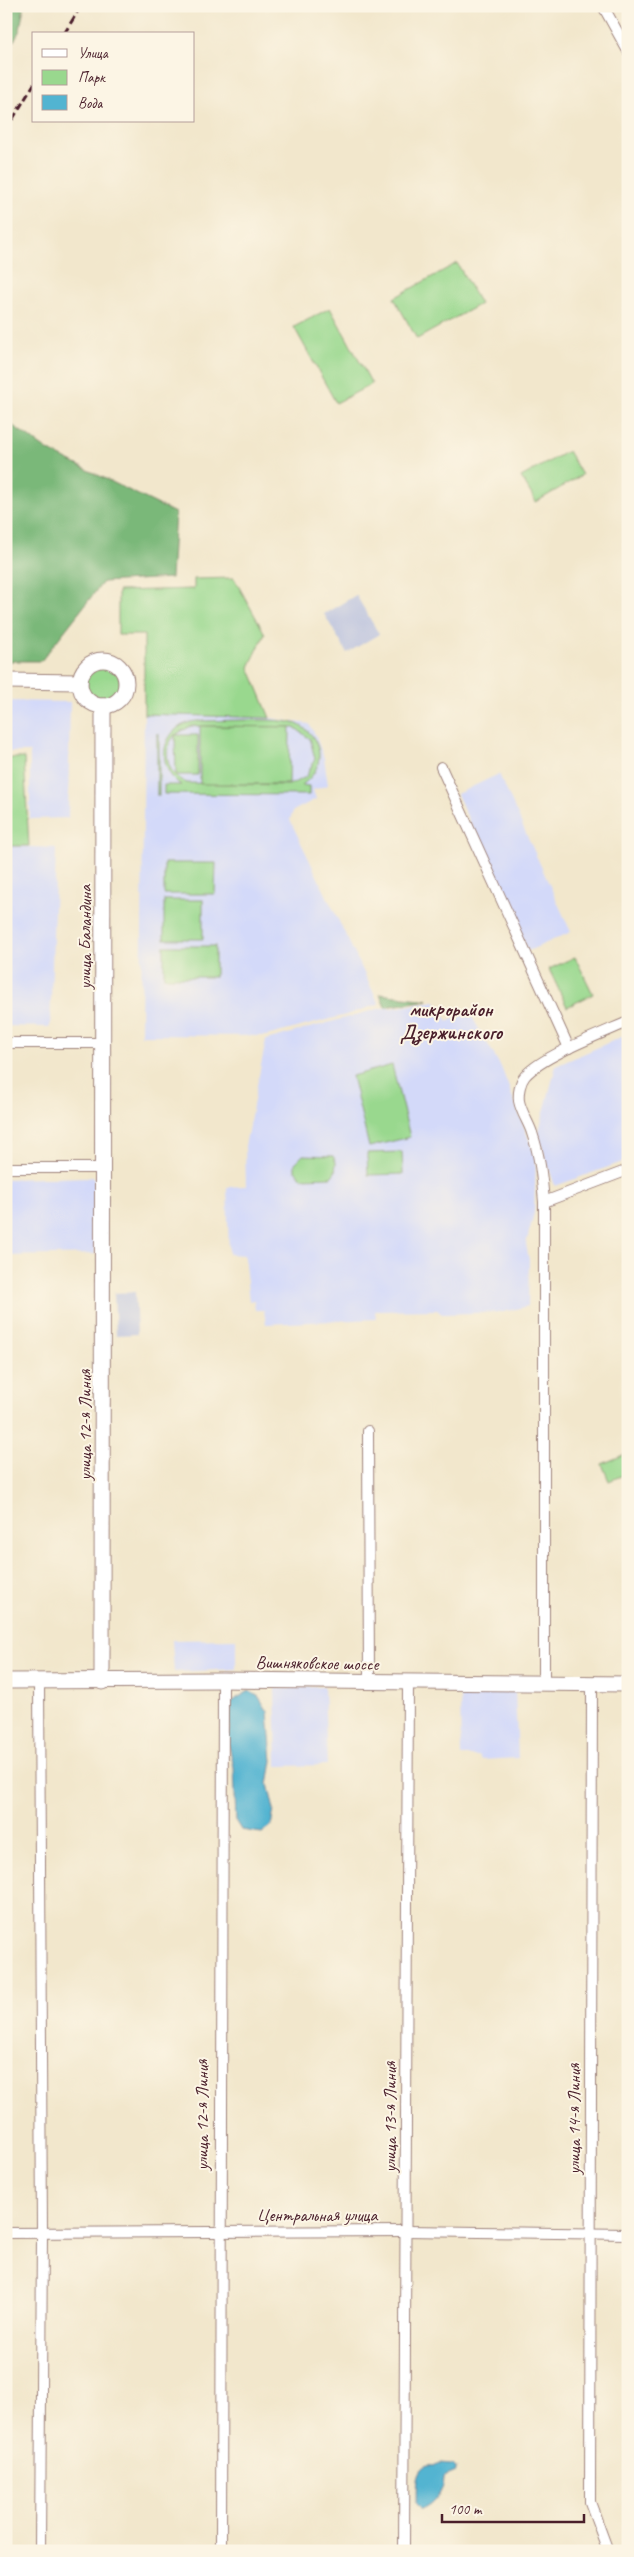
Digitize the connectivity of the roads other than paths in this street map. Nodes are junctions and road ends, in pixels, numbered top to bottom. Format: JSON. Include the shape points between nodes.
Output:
{"nodes":[{"id":1,"x":603,"y":6,"type":"edge"},
{"id":2,"x":628,"y":51,"type":"edge"},
{"id":3,"x":6,"y":681,"type":"edge"},
{"id":4,"x":80,"y":682,"type":"junction"},
{"id":5,"x":104,"y":706,"type":"junction"},
{"id":6,"x":441,"y":767,"type":"dead end"},
{"id":7,"x":628,"y":1022,"type":"edge"},
{"id":8,"x":6,"y":1043,"type":"edge"},
{"id":9,"x":104,"y":1043,"type":"junction"},
{"id":10,"x":569,"y":1048,"type":"junction"},
{"id":11,"x":6,"y":1168,"type":"edge"},
{"id":12,"x":103,"y":1168,"type":"junction"},
{"id":13,"x":628,"y":1170,"type":"edge"},
{"id":14,"x":544,"y":1202,"type":"junction"},
{"id":15,"x":368,"y":1431,"type":"dead end"},
{"id":16,"x":223,"y":1680,"type":"junction"},
{"id":17,"x":6,"y":1681,"type":"edge"},
{"id":18,"x":39,"y":1681,"type":"junction"},
{"id":19,"x":102,"y":1682,"type":"junction"},
{"id":20,"x":369,"y":1682,"type":"junction"},
{"id":21,"x":408,"y":1683,"type":"junction"},
{"id":22,"x":544,"y":1683,"type":"junction"},
{"id":23,"x":592,"y":1683,"type":"junction"},
{"id":24,"x":628,"y":1684,"type":"edge"},
{"id":25,"x":221,"y":2231,"type":"junction"},
{"id":26,"x":406,"y":2231,"type":"junction"},
{"id":27,"x":6,"y":2233,"type":"edge"},
{"id":28,"x":42,"y":2233,"type":"junction"},
{"id":29,"x":590,"y":2234,"type":"junction"},
{"id":30,"x":628,"y":2234,"type":"edge"},
{"id":31,"x":40,"y":2551,"type":"edge"},
{"id":32,"x":221,"y":2551,"type":"edge"},
{"id":33,"x":404,"y":2551,"type":"edge"},
{"id":34,"x":608,"y":2551,"type":"edge"}],
"edges":[{"from":1,"to":2,"type":"street"},
{"from":3,"to":4,"type":"street"},
{"from":4,"to":5,"type":"street","via":[[84,696],[96,706]]},
{"from":4,"to":5,"type":"street","via":[[81,674],[91,663],[106,660],[120,667],[126,688],[118,701]]},
{"from":5,"to":9,"type":"street","name":"улица Баландина"},
{"from":6,"to":10,"type":"street"},
{"from":7,"to":10,"type":"street"},
{"from":8,"to":9,"type":"street"},
{"from":9,"to":12,"type":"street","name":"улица Баландина"},
{"from":10,"to":14,"type":"street","via":[[535,1067],[519,1087],[519,1101],[541,1163]]},
{"from":11,"to":12,"type":"street"},
{"from":12,"to":19,"type":"street","name":"улица 12-я Линия"},
{"from":13,"to":14,"type":"street"},
{"from":14,"to":22,"type":"street"},
{"from":15,"to":20,"type":"street"},
{"from":16,"to":19,"type":"street","name":"Вишняковское шоссе"},
{"from":16,"to":20,"type":"street","name":"Вишняковское шоссе"},
{"from":16,"to":25,"type":"street","name":"улица 12-я Линия"},
{"from":17,"to":18,"type":"street","name":"Вишняковское шоссе"},
{"from":18,"to":19,"type":"street","name":"Вишняковское шоссе"},
{"from":18,"to":28,"type":"street"},
{"from":20,"to":21,"type":"street","name":"Вишняковское шоссе"},
{"from":21,"to":22,"type":"street","name":"Вишняковское шоссе"},
{"from":21,"to":26,"type":"street","name":"улица 13-я Линия"},
{"from":22,"to":23,"type":"street","name":"Вишняковское шоссе"},
{"from":23,"to":24,"type":"street","name":"Вишняковское шоссе"},
{"from":23,"to":29,"type":"street","name":"улица 14-я Линия"},
{"from":25,"to":26,"type":"street","name":"Центральная улица"},
{"from":25,"to":28,"type":"street","name":"Центральная улица"},
{"from":25,"to":32,"type":"street","name":"улица 12-я Линия"},
{"from":26,"to":29,"type":"street","name":"Центральная улица"},
{"from":26,"to":33,"type":"street","name":"улица 13-я Линия"},
{"from":27,"to":28,"type":"street","name":"Центральная улица"},
{"from":28,"to":31,"type":"street"},
{"from":29,"to":30,"type":"street","name":"Центральная улица"},
{"from":29,"to":34,"type":"street","name":"улица 14-я Линия","via":[[590,2502]]}]}
